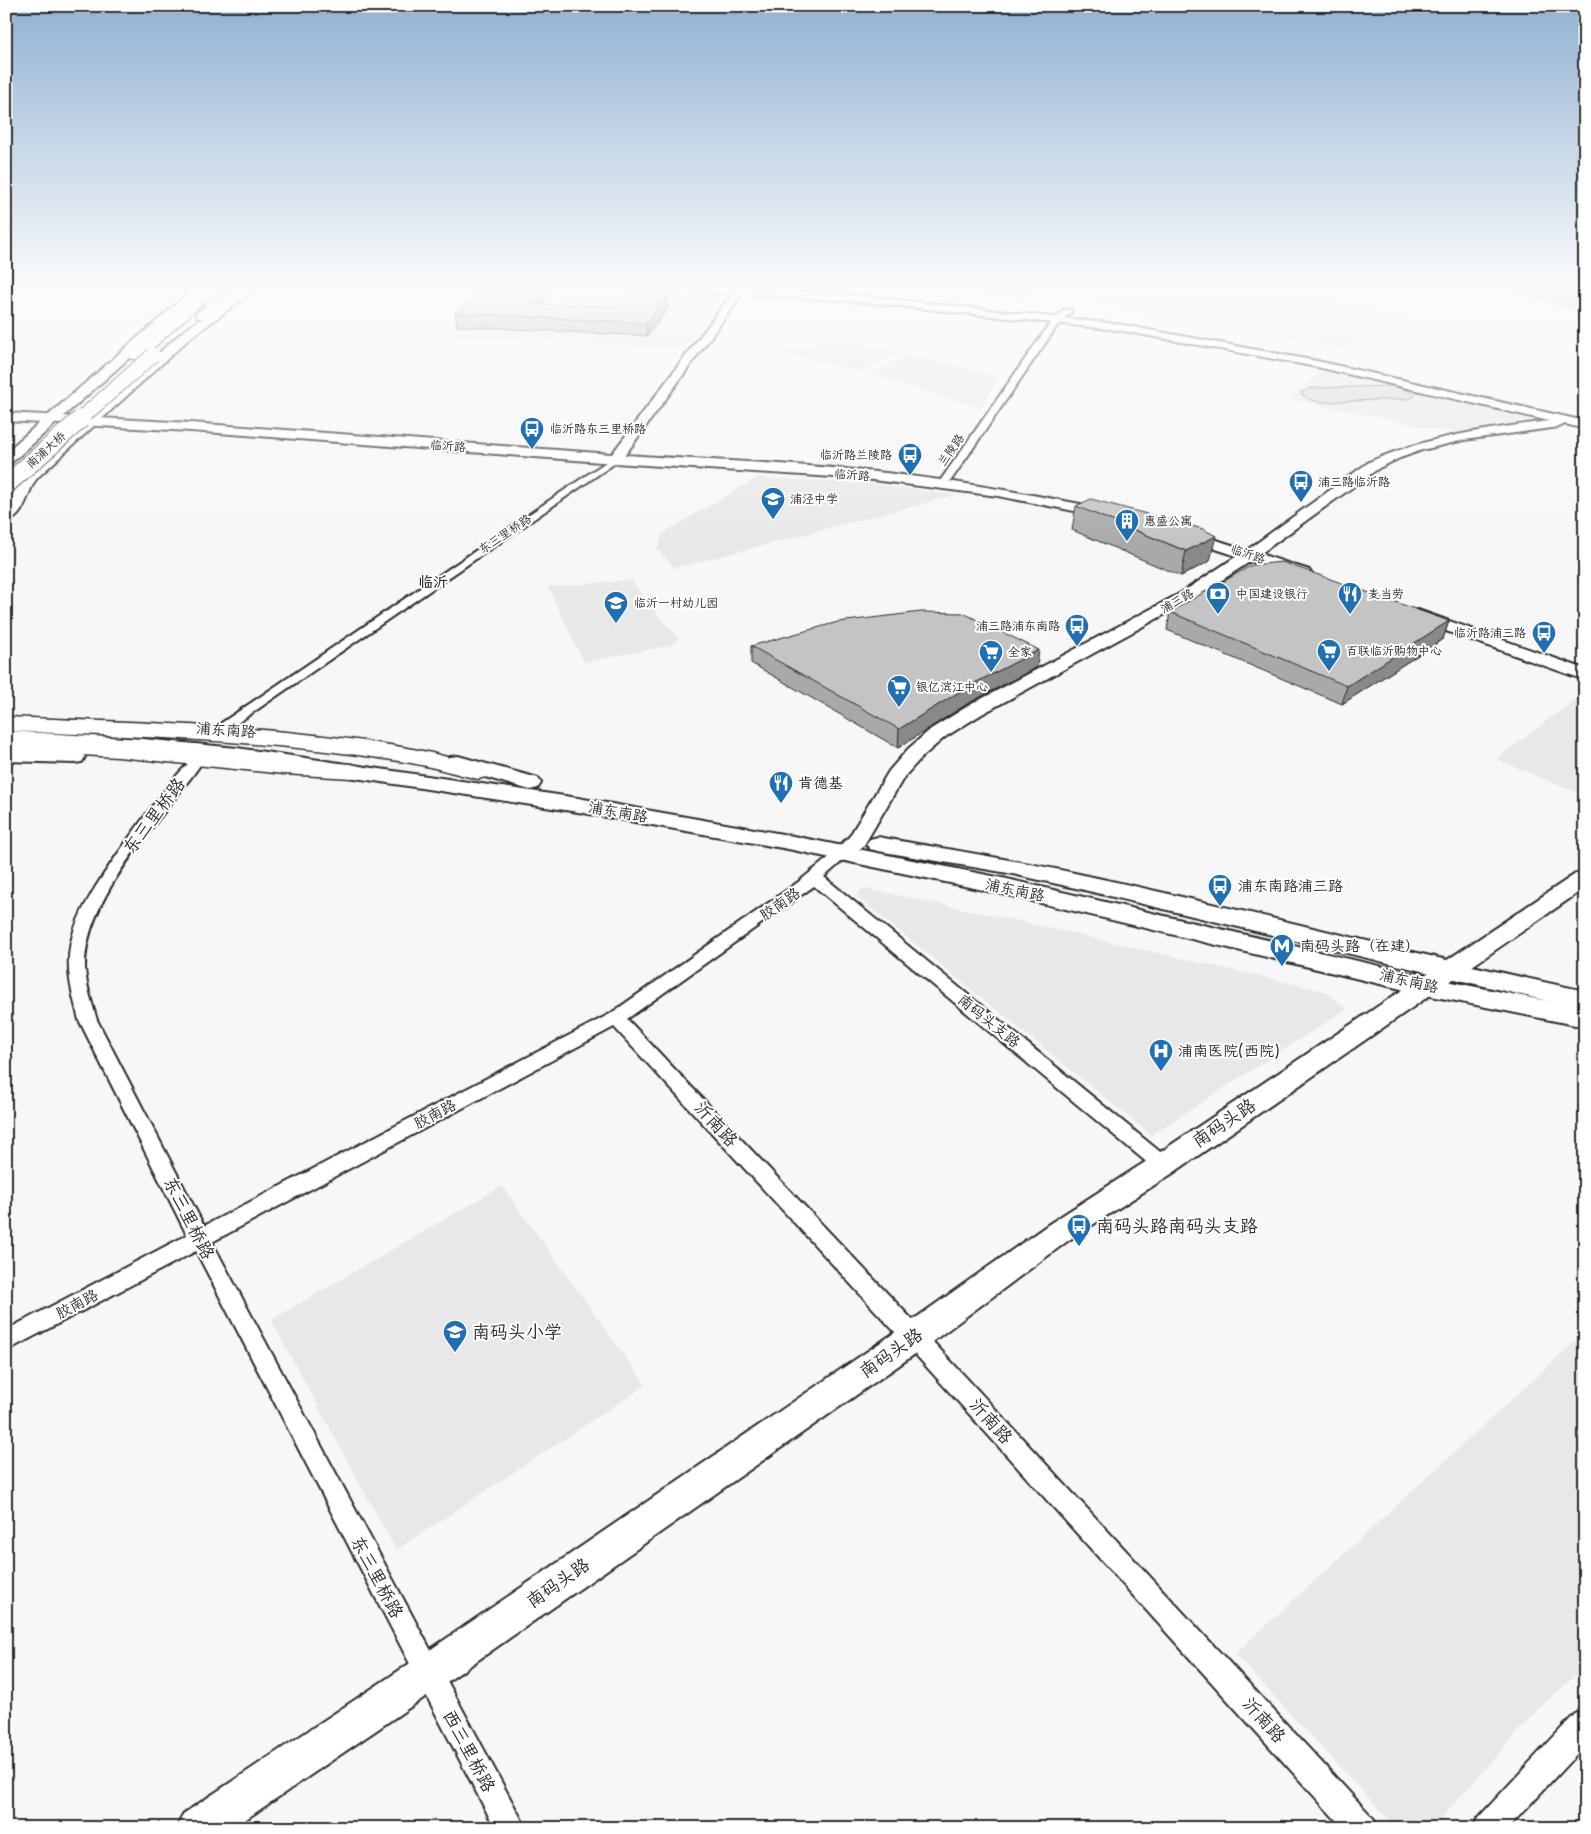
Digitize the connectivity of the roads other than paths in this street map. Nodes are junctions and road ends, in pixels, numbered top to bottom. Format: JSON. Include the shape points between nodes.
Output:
{"nodes":[{"id":1,"x":108,"y":372,"type":"edge"},
{"id":2,"x":118,"y":372,"type":"edge"},
{"id":3,"x":134,"y":372,"type":"edge"},
{"id":4,"x":146,"y":372,"type":"edge"},
{"id":5,"x":681,"y":372,"type":"edge"},
{"id":6,"x":1023,"y":372,"type":"edge"},
{"id":7,"x":1354,"y":372,"type":"edge"},
{"id":8,"x":6,"y":417,"type":"edge"},
{"id":9,"x":1577,"y":417,"type":"edge"},
{"id":10,"x":54,"y":419,"type":"junction"},
{"id":11,"x":91,"y":422,"type":"junction"},
{"id":12,"x":1585,"y":425,"type":"edge"},
{"id":13,"x":615,"y":459,"type":"junction"},
{"id":14,"x":6,"y":460,"type":"edge"},
{"id":15,"x":6,"y":470,"type":"edge"},
{"id":16,"x":943,"y":484,"type":"junction"},
{"id":17,"x":6,"y":485,"type":"edge"},
{"id":18,"x":6,"y":517,"type":"edge"},
{"id":19,"x":1119,"y":517,"type":"edge"},
{"id":20,"x":1173,"y":531,"type":"edge"},
{"id":21,"x":1250,"y":555,"type":"junction"},
{"id":22,"x":1315,"y":578,"type":"edge"},
{"id":23,"x":1400,"y":608,"type":"edge"},
{"id":24,"x":1585,"y":675,"type":"edge"},
{"id":25,"x":11,"y":724,"type":"edge"},
{"id":26,"x":218,"y":730,"type":"junction"},
{"id":27,"x":6,"y":737,"type":"edge"},
{"id":28,"x":6,"y":744,"type":"edge"},
{"id":29,"x":6,"y":755,"type":"edge"},
{"id":30,"x":193,"y":765,"type":"junction"},
{"id":31,"x":351,"y":771,"type":"junction"},
{"id":32,"x":478,"y":772,"type":"joint"},
{"id":33,"x":530,"y":784,"type":"junction"},
{"id":34,"x":440,"y":785,"type":"junction"},
{"id":35,"x":850,"y":847,"type":"junction"},
{"id":36,"x":814,"y":878,"type":"junction"},
{"id":37,"x":1585,"y":878,"type":"edge"},
{"id":38,"x":1451,"y":969,"type":"junction"},
{"id":39,"x":1426,"y":986,"type":"junction"},
{"id":40,"x":1585,"y":1000,"type":"edge"},
{"id":41,"x":616,"y":1018,"type":"junction"},
{"id":42,"x":1585,"y":1018,"type":"edge"},
{"id":43,"x":1163,"y":1165,"type":"junction"},
{"id":44,"x":200,"y":1239,"type":"junction"},
{"id":45,"x":914,"y":1337,"type":"junction"},
{"id":46,"x":6,"y":1341,"type":"edge"},
{"id":47,"x":428,"y":1673,"type":"junction"},
{"id":48,"x":1585,"y":1724,"type":"edge"},
{"id":49,"x":197,"y":1828,"type":"edge"},
{"id":50,"x":511,"y":1828,"type":"edge"},
{"id":51,"x":1363,"y":1828,"type":"edge"},
{"id":52,"x":1488,"y":1828,"type":"edge"}],
"edges":[{"from":1,"to":10,"type":"main road"},
{"from":2,"to":15,"type":"highway","name":"南浦大桥"},
{"from":3,"to":17,"type":"highway","name":"南浦大桥","bridge":true},
{"from":4,"to":11,"type":"main road"},
{"from":5,"to":13,"type":"street","name":"东三里桥路"},
{"from":6,"to":16,"type":"street","name":"兰陵路"},
{"from":7,"to":9,"type":"street"},
{"from":8,"to":10,"type":"street","name":"临沂路"},
{"from":9,"to":12,"type":"street"},
{"from":9,"to":21,"type":"street","name":"浦三路","via":[[1560,423],[1438,442],[1395,455],[1365,471]]},
{"from":10,"to":11,"type":"street","name":"临沂路"},
{"from":10,"to":14,"type":"main road"},
{"from":11,"to":13,"type":"street","name":"临沂路"},
{"from":11,"to":18,"type":"main road","via":[[28,479],[17,505]]},
{"from":13,"to":16,"type":"street","name":"临沂路"},
{"from":13,"to":26,"type":"street","name":"东三里桥路"},
{"from":16,"to":19,"type":"street","name":"临沂路","via":[[1022,496]]},
{"from":20,"to":21,"type":"street","name":"临沂路"},
{"from":21,"to":22,"type":"street","name":"临沂路"},
{"from":21,"to":35,"type":"street","name":"浦三路","via":[[1175,603],[938,733],[896,775]]},
{"from":23,"to":24,"type":"street"},
{"from":25,"to":26,"type":"main road","name":"浦东南路"},
{"from":25,"to":32,"type":"highway","via":[[244,737],[347,747],[413,757]]},
{"from":26,"to":33,"type":"main road","name":"浦东南路","via":[[346,741],[441,757]]},
{"from":27,"to":31,"type":"main road","name":"浦东南路","via":[[237,754]]},
{"from":28,"to":31,"type":"highway","via":[[118,750]]},
{"from":29,"to":30,"type":"main road","name":"浦东南路"},
{"from":30,"to":34,"type":"main road","name":"浦东南路","via":[[340,780]]},
{"from":30,"to":44,"type":"street","name":"东三里桥路","via":[[106,880],[91,908],[77,961],[79,987],[88,1020]]},
{"from":31,"to":34,"type":"main road","name":"浦东南路"},
{"from":32,"to":33,"type":"main road","name":"浦东南路"},
{"from":33,"to":35,"type":"main road","name":"浦东南路","via":[[791,828]]},
{"from":34,"to":35,"type":"main road","name":"浦东南路","via":[[597,808],[788,842]]},
{"from":35,"to":36,"type":"street","name":"胶南路"},
{"from":35,"to":38,"type":"main road","name":"浦东南路","via":[[1007,866]]},
{"from":35,"to":39,"type":"main road","name":"浦东南路"},
{"from":36,"to":41,"type":"street","name":"胶南路"},
{"from":36,"to":43,"type":"street","name":"南码头支路"},
{"from":37,"to":38,"type":"street","name":"南码头路"},
{"from":38,"to":39,"type":"street","name":"南码头路"},
{"from":38,"to":40,"type":"main road","name":"浦东南路"},
{"from":39,"to":42,"type":"main road","name":"浦东南路"},
{"from":39,"to":43,"type":"street","name":"南码头路"},
{"from":41,"to":44,"type":"street","name":"胶南路"},
{"from":41,"to":45,"type":"street","name":"沂南路"},
{"from":43,"to":45,"type":"street","name":"南码头路","via":[[1060,1232]]},
{"from":44,"to":46,"type":"street","name":"胶南路"},
{"from":44,"to":47,"type":"street","name":"东三里桥路"},
{"from":45,"to":47,"type":"street","name":"南码头路"},
{"from":45,"to":51,"type":"street","name":"沂南路"},
{"from":47,"to":49,"type":"street","name":"南码头路"},
{"from":47,"to":50,"type":"street","name":"西三里桥路"},
{"from":48,"to":52,"type":"street"}]}
